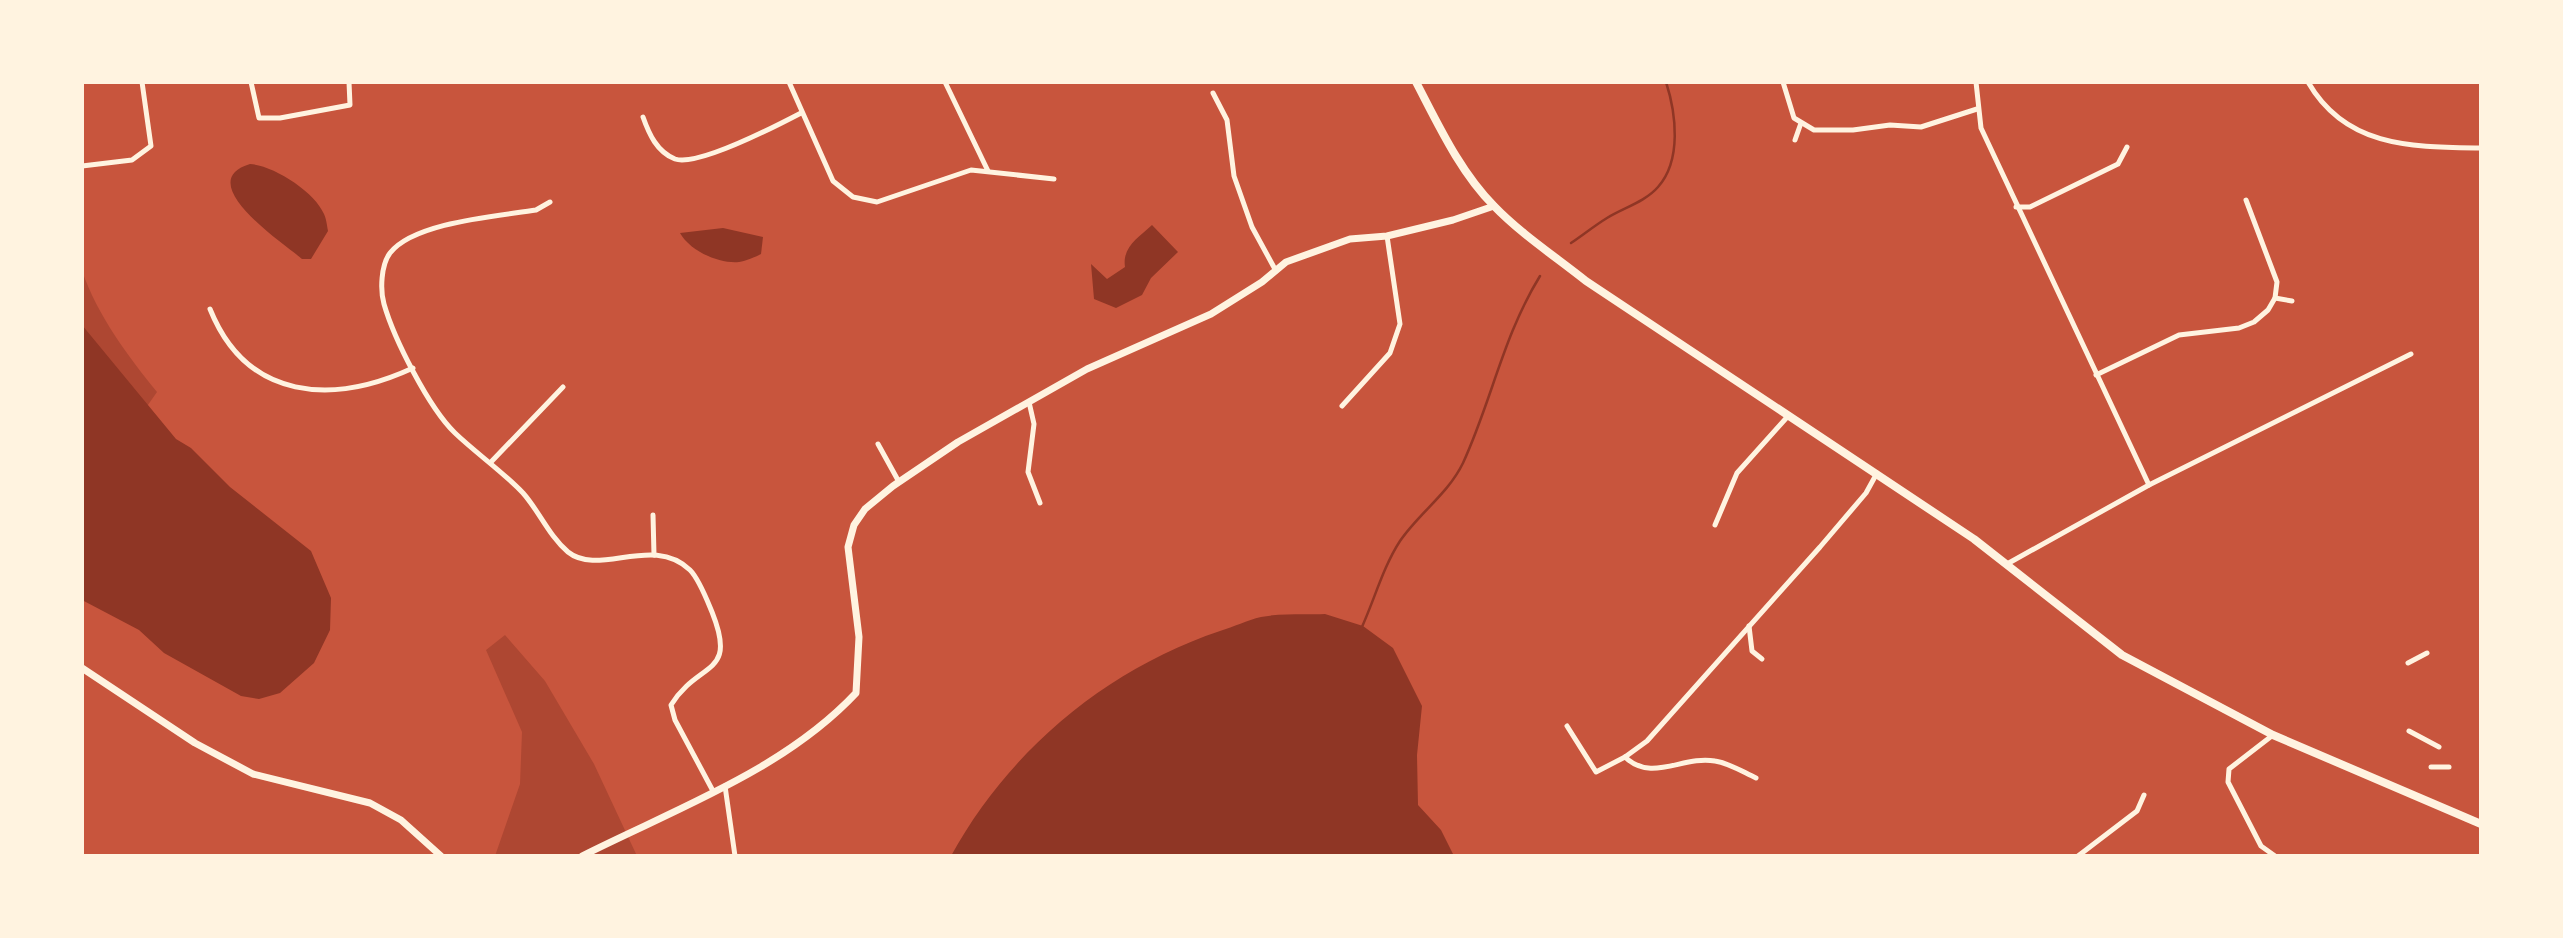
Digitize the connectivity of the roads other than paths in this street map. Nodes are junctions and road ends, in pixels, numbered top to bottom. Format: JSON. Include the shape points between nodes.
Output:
{"nodes":[{"id":1,"x":142,"y":82,"type":"edge"},
{"id":2,"x":251,"y":82,"type":"edge"},
{"id":3,"x":349,"y":82,"type":"edge"},
{"id":4,"x":789,"y":82,"type":"edge"},
{"id":5,"x":945,"y":82,"type":"edge"},
{"id":6,"x":1416,"y":82,"type":"edge"},
{"id":7,"x":1783,"y":82,"type":"edge"},
{"id":8,"x":1976,"y":82,"type":"edge"},
{"id":9,"x":2308,"y":82,"type":"edge"},
{"id":10,"x":1213,"y":93,"type":"dead end"},
{"id":11,"x":1977,"y":109,"type":"junction"},
{"id":12,"x":801,"y":113,"type":"junction"},
{"id":13,"x":643,"y":117,"type":"dead end"},
{"id":14,"x":1801,"y":122,"type":"junction"},
{"id":15,"x":1795,"y":140,"type":"dead end"},
{"id":16,"x":2127,"y":147,"type":"dead end"},
{"id":17,"x":2481,"y":148,"type":"edge"},
{"id":18,"x":82,"y":166,"type":"edge"},
{"id":19,"x":988,"y":171,"type":"junction"},
{"id":20,"x":1054,"y":179,"type":"dead end"},
{"id":21,"x":2246,"y":200,"type":"dead end"},
{"id":22,"x":550,"y":202,"type":"dead end"},
{"id":23,"x":1494,"y":206,"type":"junction"},
{"id":24,"x":2015,"y":206,"type":"junction"},
{"id":25,"x":1387,"y":236,"type":"junction"},
{"id":26,"x":1276,"y":271,"type":"junction"},
{"id":27,"x":2274,"y":298,"type":"junction"},
{"id":28,"x":2292,"y":301,"type":"dead end"},
{"id":29,"x":210,"y":309,"type":"dead end"},
{"id":30,"x":2411,"y":354,"type":"dead end"},
{"id":31,"x":413,"y":368,"type":"junction"},
{"id":32,"x":2096,"y":375,"type":"junction"},
{"id":33,"x":563,"y":387,"type":"dead end"},
{"id":34,"x":1029,"y":402,"type":"junction"},
{"id":35,"x":1342,"y":406,"type":"dead end"},
{"id":36,"x":1789,"y":415,"type":"junction"},
{"id":37,"x":878,"y":444,"type":"dead end"},
{"id":38,"x":491,"y":462,"type":"junction"},
{"id":39,"x":1877,"y":473,"type":"junction"},
{"id":40,"x":899,"y":482,"type":"junction"},
{"id":41,"x":2149,"y":485,"type":"junction"},
{"id":42,"x":1040,"y":503,"type":"dead end"},
{"id":43,"x":653,"y":515,"type":"dead end"},
{"id":44,"x":1716,"y":525,"type":"dead end"},
{"id":45,"x":654,"y":555,"type":"junction"},
{"id":46,"x":2007,"y":564,"type":"junction"},
{"id":47,"x":1749,"y":626,"type":"junction"},
{"id":48,"x":2427,"y":653,"type":"dead end"},
{"id":49,"x":1762,"y":659,"type":"dead end"},
{"id":50,"x":2408,"y":663,"type":"dead end"},
{"id":51,"x":82,"y":668,"type":"edge"},
{"id":52,"x":1567,"y":726,"type":"dead end"},
{"id":53,"x":2409,"y":731,"type":"dead end"},
{"id":54,"x":2273,"y":735,"type":"junction"},
{"id":55,"x":2439,"y":747,"type":"dead end"},
{"id":56,"x":1625,"y":757,"type":"junction"},
{"id":57,"x":2431,"y":767,"type":"dead end"},
{"id":58,"x":2449,"y":767,"type":"dead end"},
{"id":59,"x":1756,"y":778,"type":"dead end"},
{"id":60,"x":725,"y":785,"type":"junction"},
{"id":61,"x":713,"y":791,"type":"junction"},
{"id":62,"x":2144,"y":795,"type":"dead end"},
{"id":63,"x":2481,"y":824,"type":"edge"},
{"id":64,"x":2261,"y":846,"type":"junction"},
{"id":65,"x":441,"y":856,"type":"edge"},
{"id":66,"x":582,"y":856,"type":"edge"},
{"id":67,"x":735,"y":856,"type":"edge"},
{"id":68,"x":2078,"y":856,"type":"edge"},
{"id":69,"x":2260,"y":856,"type":"edge"},
{"id":70,"x":2275,"y":856,"type":"edge"}],
"edges":[{"from":1,"to":18,"type":"street","via":[[151,146],[132,160]]},
{"from":2,"to":3,"type":"street","via":[[259,118],[280,118],[350,105]]},
{"from":4,"to":12,"type":"street"},
{"from":5,"to":19,"type":"street"},
{"from":6,"to":23,"type":"main road","via":[[1444,134]]},
{"from":7,"to":14,"type":"street","via":[[1794,118]]},
{"from":8,"to":11,"type":"street"},
{"from":9,"to":17,"type":"street","via":[[2339,121],[2363,135],[2399,143]]},
{"from":10,"to":26,"type":"street","via":[[1227,120],[1234,176],[1252,227]]},
{"from":11,"to":14,"type":"street","via":[[1921,127],[1889,124],[1814,130]]},
{"from":11,"to":24,"type":"street"},
{"from":12,"to":13,"type":"street","via":[[743,141],[682,160],[664,153]]},
{"from":12,"to":19,"type":"street","via":[[833,181],[853,197],[877,202],[971,170]]},
{"from":14,"to":15,"type":"street"},
{"from":16,"to":24,"type":"street","via":[[2118,164],[2030,207]]},
{"from":19,"to":20,"type":"street"},
{"from":21,"to":27,"type":"street","via":[[2277,282]]},
{"from":22,"to":31,"type":"street","via":[[536,210],[438,227],[390,253],[382,275],[383,303]]},
{"from":23,"to":25,"type":"street"},
{"from":23,"to":36,"type":"main road","via":[[1586,281]]},
{"from":24,"to":32,"type":"street"},
{"from":25,"to":26,"type":"street","via":[[1350,239],[1314,250]]},
{"from":25,"to":35,"type":"street","via":[[1400,324],[1390,353]]},
{"from":26,"to":34,"type":"street","via":[[1211,314],[1087,369]]},
{"from":27,"to":28,"type":"street"},
{"from":27,"to":32,"type":"street","via":[[2261,316],[2239,328],[2179,335]]},
{"from":29,"to":31,"type":"street","via":[[246,364],[267,378],[332,392],[389,379]]},
{"from":30,"to":41,"type":"street"},
{"from":31,"to":38,"type":"street","via":[[426,398],[447,424]]},
{"from":32,"to":41,"type":"street"},
{"from":33,"to":38,"type":"street"},
{"from":34,"to":40,"type":"street"},
{"from":34,"to":42,"type":"street","via":[[1034,424],[1028,472]]},
{"from":36,"to":39,"type":"main road"},
{"from":36,"to":44,"type":"street","via":[[1737,473]]},
{"from":37,"to":40,"type":"street"},
{"from":38,"to":45,"type":"street","via":[[524,494],[569,553],[587,560]]},
{"from":39,"to":46,"type":"main road"},
{"from":39,"to":47,"type":"street","via":[[1859,501]]},
{"from":40,"to":60,"type":"street","via":[[865,509],[848,547],[859,637],[856,693],[820,728]]},
{"from":41,"to":46,"type":"street"},
{"from":43,"to":45,"type":"street"},
{"from":45,"to":61,"type":"street","via":[[669,557],[690,570],[723,638],[716,661],[680,690],[671,705],[674,720]]},
{"from":46,"to":54,"type":"main road","via":[[2122,655]]},
{"from":47,"to":49,"type":"street","via":[[1752,651]]},
{"from":47,"to":56,"type":"street","via":[[1662,726]]},
{"from":48,"to":50,"type":"street"},
{"from":51,"to":65,"type":"street","via":[[195,743],[253,775],[370,803],[401,820]]},
{"from":52,"to":56,"type":"street","via":[[1596,772]]},
{"from":53,"to":55,"type":"street"},
{"from":54,"to":63,"type":"main road"},
{"from":54,"to":64,"type":"street","via":[[2229,769],[2228,782]]},
{"from":56,"to":59,"type":"street","via":[[1632,765],[1651,770],[1714,761]]},
{"from":57,"to":58,"type":"street"},
{"from":60,"to":61,"type":"street"},
{"from":60,"to":67,"type":"street"},
{"from":61,"to":66,"type":"street"},
{"from":62,"to":68,"type":"street","via":[[2137,811]]},
{"from":64,"to":69,"type":"street"},
{"from":64,"to":70,"type":"street"}]}
